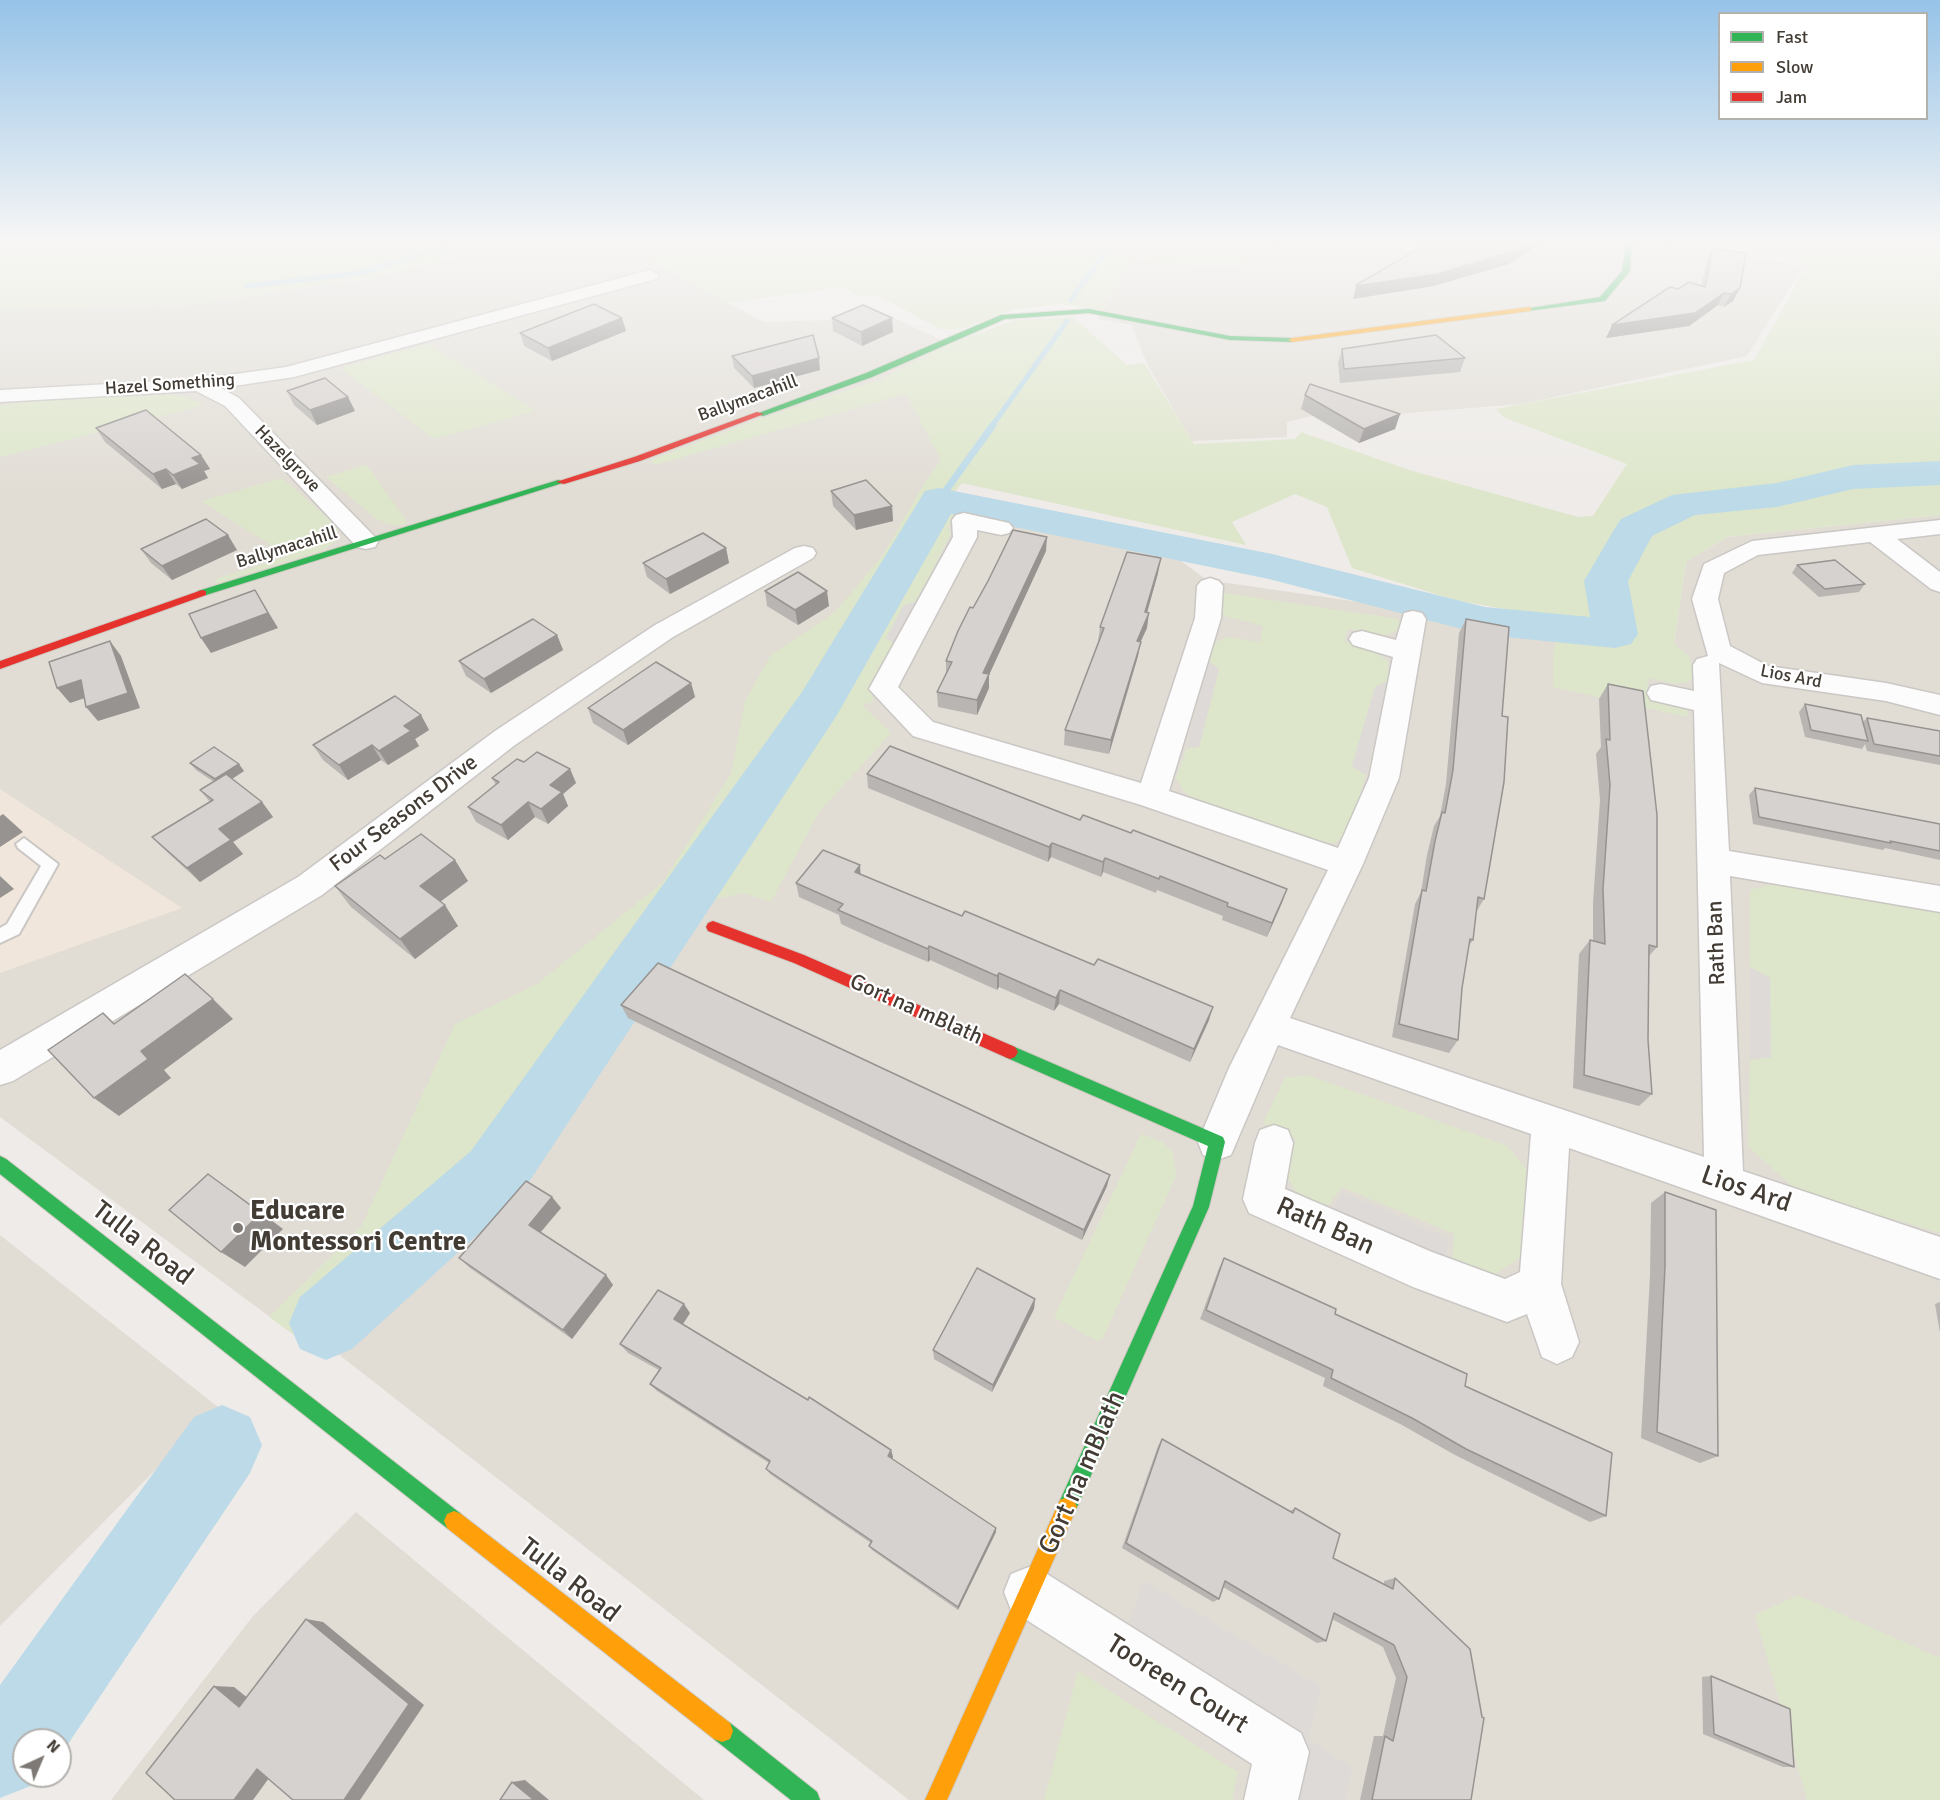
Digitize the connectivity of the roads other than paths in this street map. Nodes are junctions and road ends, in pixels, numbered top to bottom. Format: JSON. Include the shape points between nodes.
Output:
{"nodes":[{"id":1,"x":466,"y":325,"type":"edge"},
{"id":2,"x":985,"y":325,"type":"edge"},
{"id":3,"x":1162,"y":325,"type":"edge"},
{"id":4,"x":1403,"y":325,"type":"edge"},
{"id":5,"x":200,"y":385,"type":"junction"},
{"id":6,"x":0,"y":396,"type":"edge"},
{"id":7,"x":1940,"y":527,"type":"edge"},
{"id":8,"x":1001,"y":528,"type":"dead end"},
{"id":9,"x":1875,"y":534,"type":"junction"},
{"id":10,"x":366,"y":542,"type":"junction"},
{"id":11,"x":804,"y":553,"type":"dead end"},
{"id":12,"x":1940,"y":584,"type":"edge"},
{"id":13,"x":1210,"y":586,"type":"dead end"},
{"id":14,"x":1413,"y":619,"type":"dead end"},
{"id":15,"x":1362,"y":639,"type":"dead end"},
{"id":16,"x":1406,"y":652,"type":"junction"},
{"id":17,"x":0,"y":665,"type":"edge"},
{"id":18,"x":1707,"y":665,"type":"dead end"},
{"id":19,"x":1662,"y":693,"type":"dead end"},
{"id":20,"x":1707,"y":704,"type":"junction"},
{"id":21,"x":1940,"y":705,"type":"edge"},
{"id":22,"x":1152,"y":797,"type":"junction"},
{"id":23,"x":24,"y":844,"type":"dead end"},
{"id":24,"x":1715,"y":861,"type":"junction"},
{"id":25,"x":1347,"y":864,"type":"junction"},
{"id":26,"x":1940,"y":899,"type":"edge"},
{"id":27,"x":713,"y":927,"type":"dead end"},
{"id":28,"x":0,"y":936,"type":"edge"},
{"id":29,"x":1268,"y":1026,"type":"junction"},
{"id":30,"x":0,"y":1069,"type":"edge"},
{"id":31,"x":1551,"y":1124,"type":"junction"},
{"id":32,"x":1217,"y":1142,"type":"junction"},
{"id":33,"x":1274,"y":1143,"type":"dead end"},
{"id":34,"x":0,"y":1164,"type":"edge"},
{"id":35,"x":1724,"y":1183,"type":"junction"},
{"id":36,"x":1940,"y":1258,"type":"edge"},
{"id":37,"x":1540,"y":1284,"type":"junction"},
{"id":38,"x":1557,"y":1342,"type":"dead end"},
{"id":39,"x":1029,"y":1592,"type":"junction"},
{"id":40,"x":809,"y":1800,"type":"edge"},
{"id":41,"x":936,"y":1800,"type":"edge"},
{"id":42,"x":1271,"y":1800,"type":"edge"}],
"edges":[{"from":1,"to":5,"type":"street","name":"Hazel Something","via":[[286,374]]},
{"from":2,"to":10,"type":"street","name":"Ballymacahill","via":[[869,375],[637,459]]},
{"from":3,"to":4,"type":"street","name":"Ballymacahill","via":[[1230,338],[1281,341]]},
{"from":5,"to":6,"type":"street","name":"Hazel Something"},
{"from":5,"to":10,"type":"street","name":"Hazelgrove","via":[[232,402]]},
{"from":7,"to":9,"type":"street","name":"Lios Ard"},
{"from":8,"to":22,"type":"street","via":[[964,520],[965,537],[883,689],[922,729]]},
{"from":9,"to":12,"type":"street"},
{"from":9,"to":21,"type":"street","name":"Lios Ard","via":[[1752,548],[1713,569],[1705,599],[1718,651],[1762,674],[1886,692]]},
{"from":10,"to":17,"type":"street","name":"Ballymacahill","via":[[167,604]]},
{"from":11,"to":30,"type":"street","name":"Four Seasons Drive","via":[[664,631],[505,738],[310,886]]},
{"from":13,"to":22,"type":"street","via":[[1220,620]]},
{"from":14,"to":16,"type":"street","name":"Gort na mBlath"},
{"from":15,"to":16,"type":"street"},
{"from":16,"to":25,"type":"street","name":"Gort na mBlath","via":[[1384,778]]},
{"from":18,"to":20,"type":"street","name":"Rath Ban"},
{"from":19,"to":20,"type":"street"},
{"from":20,"to":24,"type":"street","name":"Rath Ban"},
{"from":22,"to":25,"type":"street"},
{"from":23,"to":28,"type":"lane","via":[[50,864],[13,929]]},
{"from":24,"to":26,"type":"street"},
{"from":24,"to":35,"type":"street","name":"Rath Ban"},
{"from":25,"to":29,"type":"street","name":"Gort na mBlath"},
{"from":27,"to":32,"type":"street","name":"Gort na mBlath","via":[[800,959]]},
{"from":29,"to":31,"type":"street"},
{"from":29,"to":32,"type":"street","name":"Gort na mBlath"},
{"from":31,"to":35,"type":"street","name":"Lios Ard"},
{"from":31,"to":37,"type":"street"},
{"from":32,"to":39,"type":"street","name":"Gort na mBlath","via":[[1201,1207]]},
{"from":33,"to":37,"type":"street","name":"Rath Ban","via":[[1263,1199],[1428,1272],[1507,1301]]},
{"from":34,"to":40,"type":"street","name":"Tulla Road"},
{"from":35,"to":36,"type":"street","name":"Lios Ard"},
{"from":37,"to":38,"type":"street"},
{"from":39,"to":41,"type":"street","name":"Gort na mBlath"},
{"from":39,"to":42,"type":"street","name":"Tooreen Court","via":[[1282,1752]]}]}
